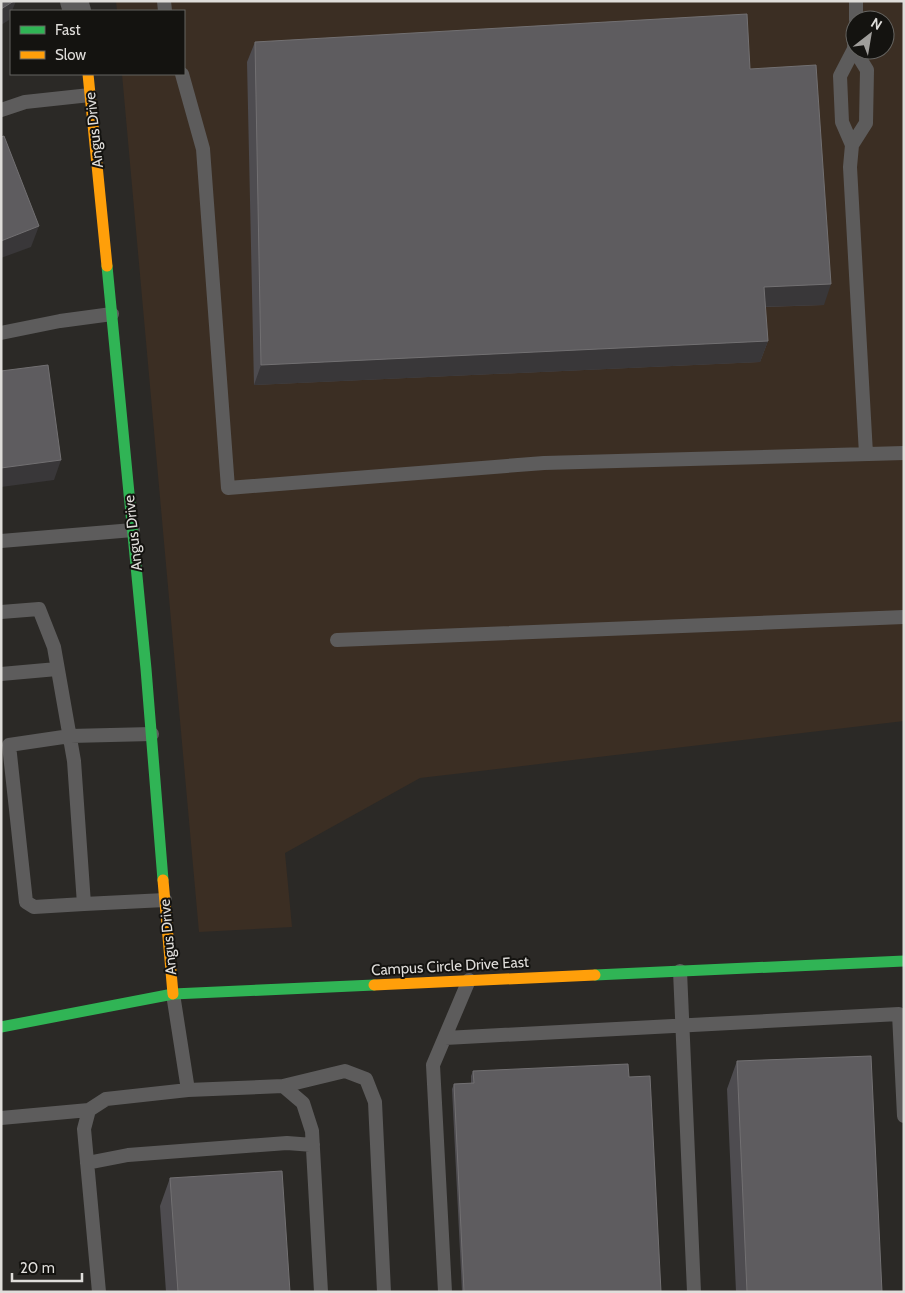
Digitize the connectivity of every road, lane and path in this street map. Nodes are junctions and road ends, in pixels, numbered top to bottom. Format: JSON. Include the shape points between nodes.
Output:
{"nodes":[{"id":1,"x":848,"y":60,"type":"edge"},
{"id":2,"x":861,"y":60,"type":"edge"},
{"id":3,"x":88,"y":75,"type":"edge"},
{"id":4,"x":182,"y":75,"type":"edge"},
{"id":5,"x":90,"y":95,"type":"junction"},
{"id":6,"x":1,"y":110,"type":"edge"},
{"id":7,"x":852,"y":145,"type":"junction"},
{"id":8,"x":112,"y":314,"type":"junction"},
{"id":9,"x":1,"y":333,"type":"edge"},
{"id":10,"x":904,"y":453,"type":"edge"},
{"id":11,"x":866,"y":454,"type":"junction"},
{"id":12,"x":133,"y":530,"type":"junction"},
{"id":13,"x":1,"y":541,"type":"edge"},
{"id":14,"x":1,"y":612,"type":"edge"},
{"id":15,"x":904,"y":618,"type":"edge"},
{"id":16,"x":336,"y":640,"type":"dead end"},
{"id":17,"x":57,"y":669,"type":"junction"},
{"id":18,"x":1,"y":674,"type":"edge"},
{"id":19,"x":152,"y":734,"type":"junction"},
{"id":20,"x":70,"y":736,"type":"junction"},
{"id":21,"x":5,"y":745,"type":"edge"},
{"id":22,"x":165,"y":900,"type":"junction"},
{"id":23,"x":84,"y":904,"type":"junction"},
{"id":24,"x":904,"y":961,"type":"edge"},
{"id":25,"x":680,"y":971,"type":"junction"},
{"id":26,"x":469,"y":980,"type":"junction"},
{"id":27,"x":173,"y":994,"type":"junction"},
{"id":28,"x":682,"y":1026,"type":"junction"},
{"id":29,"x":1,"y":1027,"type":"edge"},
{"id":30,"x":445,"y":1038,"type":"junction"},
{"id":31,"x":282,"y":1086,"type":"junction"},
{"id":32,"x":188,"y":1090,"type":"junction"},
{"id":33,"x":89,"y":1110,"type":"junction"},
{"id":34,"x":904,"y":1116,"type":"edge"},
{"id":35,"x":1,"y":1118,"type":"edge"},
{"id":36,"x":313,"y":1145,"type":"junction"},
{"id":37,"x":87,"y":1163,"type":"junction"},
{"id":38,"x":99,"y":1292,"type":"edge"},
{"id":39,"x":321,"y":1292,"type":"edge"},
{"id":40,"x":384,"y":1292,"type":"edge"},
{"id":41,"x":445,"y":1292,"type":"edge"},
{"id":42,"x":694,"y":1292,"type":"edge"}],
"edges":[{"from":1,"to":7,"type":"lane","via":[[840,76],[842,122]]},
{"from":2,"to":7,"type":"lane","via":[[867,70],[866,123]]},
{"from":3,"to":5,"type":"street","name":"Angus Drive"},
{"from":4,"to":11,"type":"lane","via":[[203,149],[228,488],[544,463]]},
{"from":5,"to":6,"type":"lane","via":[[25,102]]},
{"from":5,"to":8,"type":"street","name":"Angus Drive"},
{"from":7,"to":11,"type":"lane","via":[[850,166]]},
{"from":8,"to":9,"type":"lane"},
{"from":8,"to":12,"type":"street","name":"Angus Drive"},
{"from":10,"to":11,"type":"lane"},
{"from":12,"to":13,"type":"lane"},
{"from":12,"to":19,"type":"street","name":"Angus Drive"},
{"from":14,"to":17,"type":"lane","via":[[39,610],[54,648]]},
{"from":15,"to":16,"type":"lane"},
{"from":17,"to":18,"type":"lane"},
{"from":17,"to":20,"type":"lane"},
{"from":19,"to":20,"type":"lane"},
{"from":19,"to":22,"type":"street","name":"Angus Drive"},
{"from":20,"to":21,"type":"lane"},
{"from":20,"to":23,"type":"lane"},
{"from":21,"to":23,"type":"lane","via":[[26,902],[34,908]]},
{"from":22,"to":23,"type":"lane"},
{"from":22,"to":27,"type":"street","name":"Angus Drive"},
{"from":24,"to":25,"type":"street","name":"Campus Circle Drive East"},
{"from":25,"to":26,"type":"street","name":"Campus Circle Drive East"},
{"from":25,"to":28,"type":"lane"},
{"from":26,"to":27,"type":"street","name":"Campus Circle Drive East"},
{"from":26,"to":30,"type":"lane"},
{"from":27,"to":29,"type":"street","name":"Campus Circle Drive East"},
{"from":27,"to":32,"type":"lane"},
{"from":28,"to":30,"type":"lane"},
{"from":28,"to":34,"type":"lane","via":[[899,1014]]},
{"from":28,"to":42,"type":"lane"},
{"from":30,"to":41,"type":"lane","via":[[434,1065]]},
{"from":31,"to":32,"type":"lane"},
{"from":31,"to":36,"type":"lane","via":[[303,1103]]},
{"from":31,"to":40,"type":"lane","via":[[345,1071],[366,1079],[375,1102]]},
{"from":32,"to":33,"type":"lane","via":[[106,1099]]},
{"from":33,"to":35,"type":"lane"},
{"from":33,"to":37,"type":"lane","via":[[84,1129]]},
{"from":36,"to":37,"type":"lane","via":[[128,1155]]},
{"from":36,"to":39,"type":"lane"},
{"from":37,"to":38,"type":"lane"}]}
